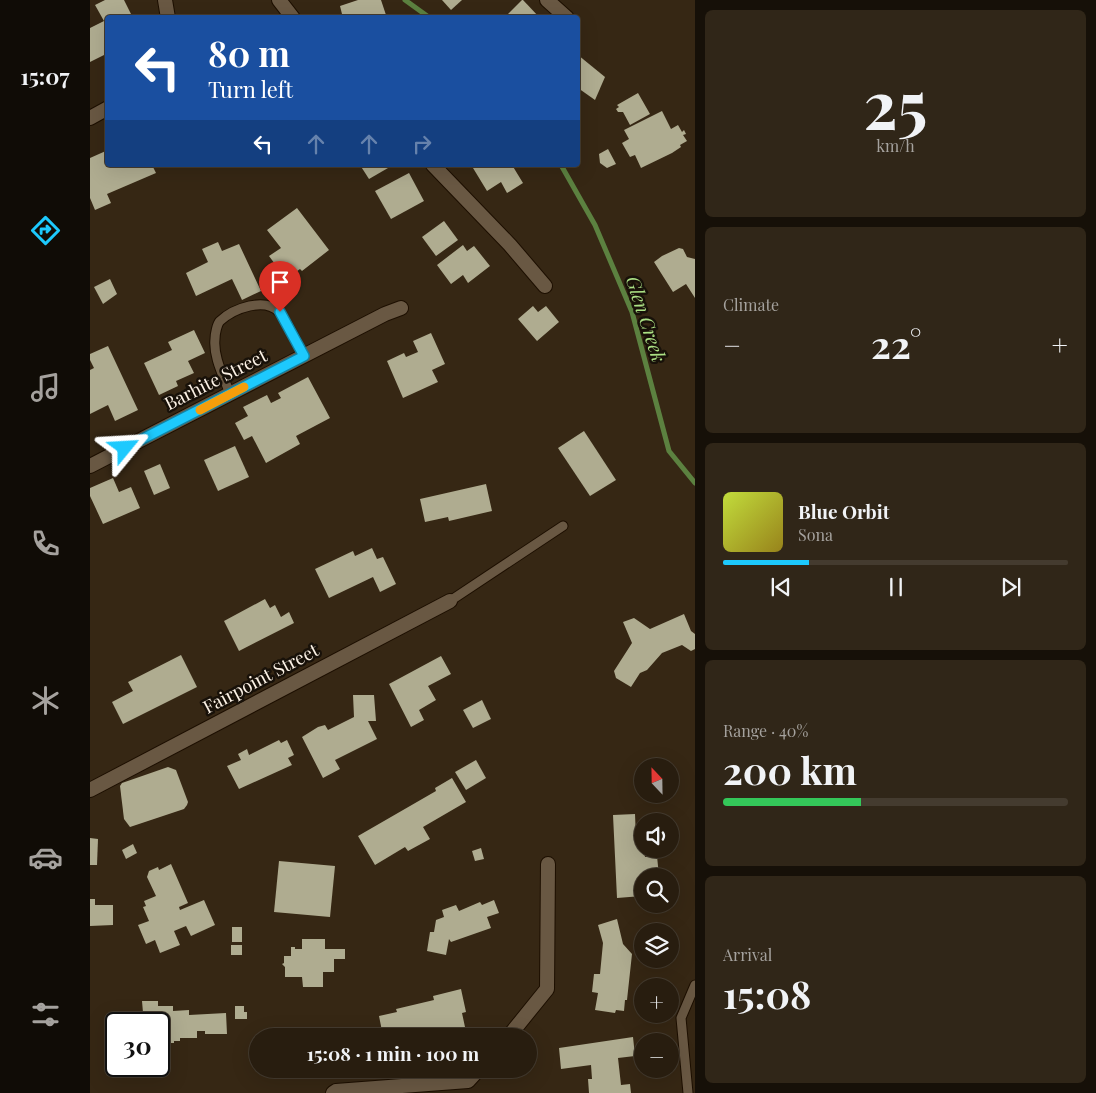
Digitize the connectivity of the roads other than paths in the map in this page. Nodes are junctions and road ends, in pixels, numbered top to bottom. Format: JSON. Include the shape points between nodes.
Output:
{"nodes":[{"id":1,"x":165,"y":0,"type":"edge"},
{"id":2,"x":279,"y":0,"type":"edge"},
{"id":3,"x":547,"y":0,"type":"edge"},
{"id":4,"x":168,"y":15,"type":"edge"},
{"id":5,"x":291,"y":15,"type":"edge"},
{"id":6,"x":564,"y":15,"type":"edge"},
{"id":7,"x":105,"y":110,"type":"edge"},
{"id":8,"x":90,"y":118,"type":"edge"},
{"id":9,"x":435,"y":167,"type":"edge"},
{"id":10,"x":545,"y":286,"type":"dead end"},
{"id":11,"x":401,"y":308,"type":"dead end"},
{"id":12,"x":304,"y":356,"type":"junction"},
{"id":13,"x":230,"y":394,"type":"junction"},
{"id":14,"x":90,"y":466,"type":"edge"},
{"id":15,"x":563,"y":526,"type":"dead end"},
{"id":16,"x":450,"y":601,"type":"joint"},
{"id":17,"x":90,"y":790,"type":"edge"},
{"id":18,"x":548,"y":864,"type":"dead end"},
{"id":19,"x":695,"y":985,"type":"edge"},
{"id":20,"x":515,"y":1028,"type":"edge"},
{"id":21,"x":684,"y":1056,"type":"junction"},
{"id":22,"x":695,"y":1062,"type":"edge"},
{"id":23,"x":471,"y":1078,"type":"edge"},
{"id":24,"x":334,"y":1093,"type":"edge"},
{"id":25,"x":688,"y":1093,"type":"edge"}],
"edges":[{"from":1,"to":4,"type":"street"},
{"from":2,"to":5,"type":"street"},
{"from":3,"to":6,"type":"street"},
{"from":7,"to":8,"type":"street"},
{"from":9,"to":10,"type":"street"},
{"from":11,"to":12,"type":"street","name":"Barhite Street"},
{"from":12,"to":13,"type":"street","name":"Barhite Street"},
{"from":12,"to":13,"type":"lane","via":[[280,312],[268,305],[235,310],[219,322],[214,338]]},
{"from":13,"to":14,"type":"street","name":"Barhite Street"},
{"from":15,"to":16,"type":"lane"},
{"from":16,"to":17,"type":"street","name":"Fairpoint Street"},
{"from":18,"to":20,"type":"street","via":[[547,989]]},
{"from":19,"to":21,"type":"lane","via":[[681,1018]]},
{"from":21,"to":22,"type":"lane"},
{"from":21,"to":25,"type":"lane"},
{"from":23,"to":24,"type":"street","via":[[468,1081]]}]}
